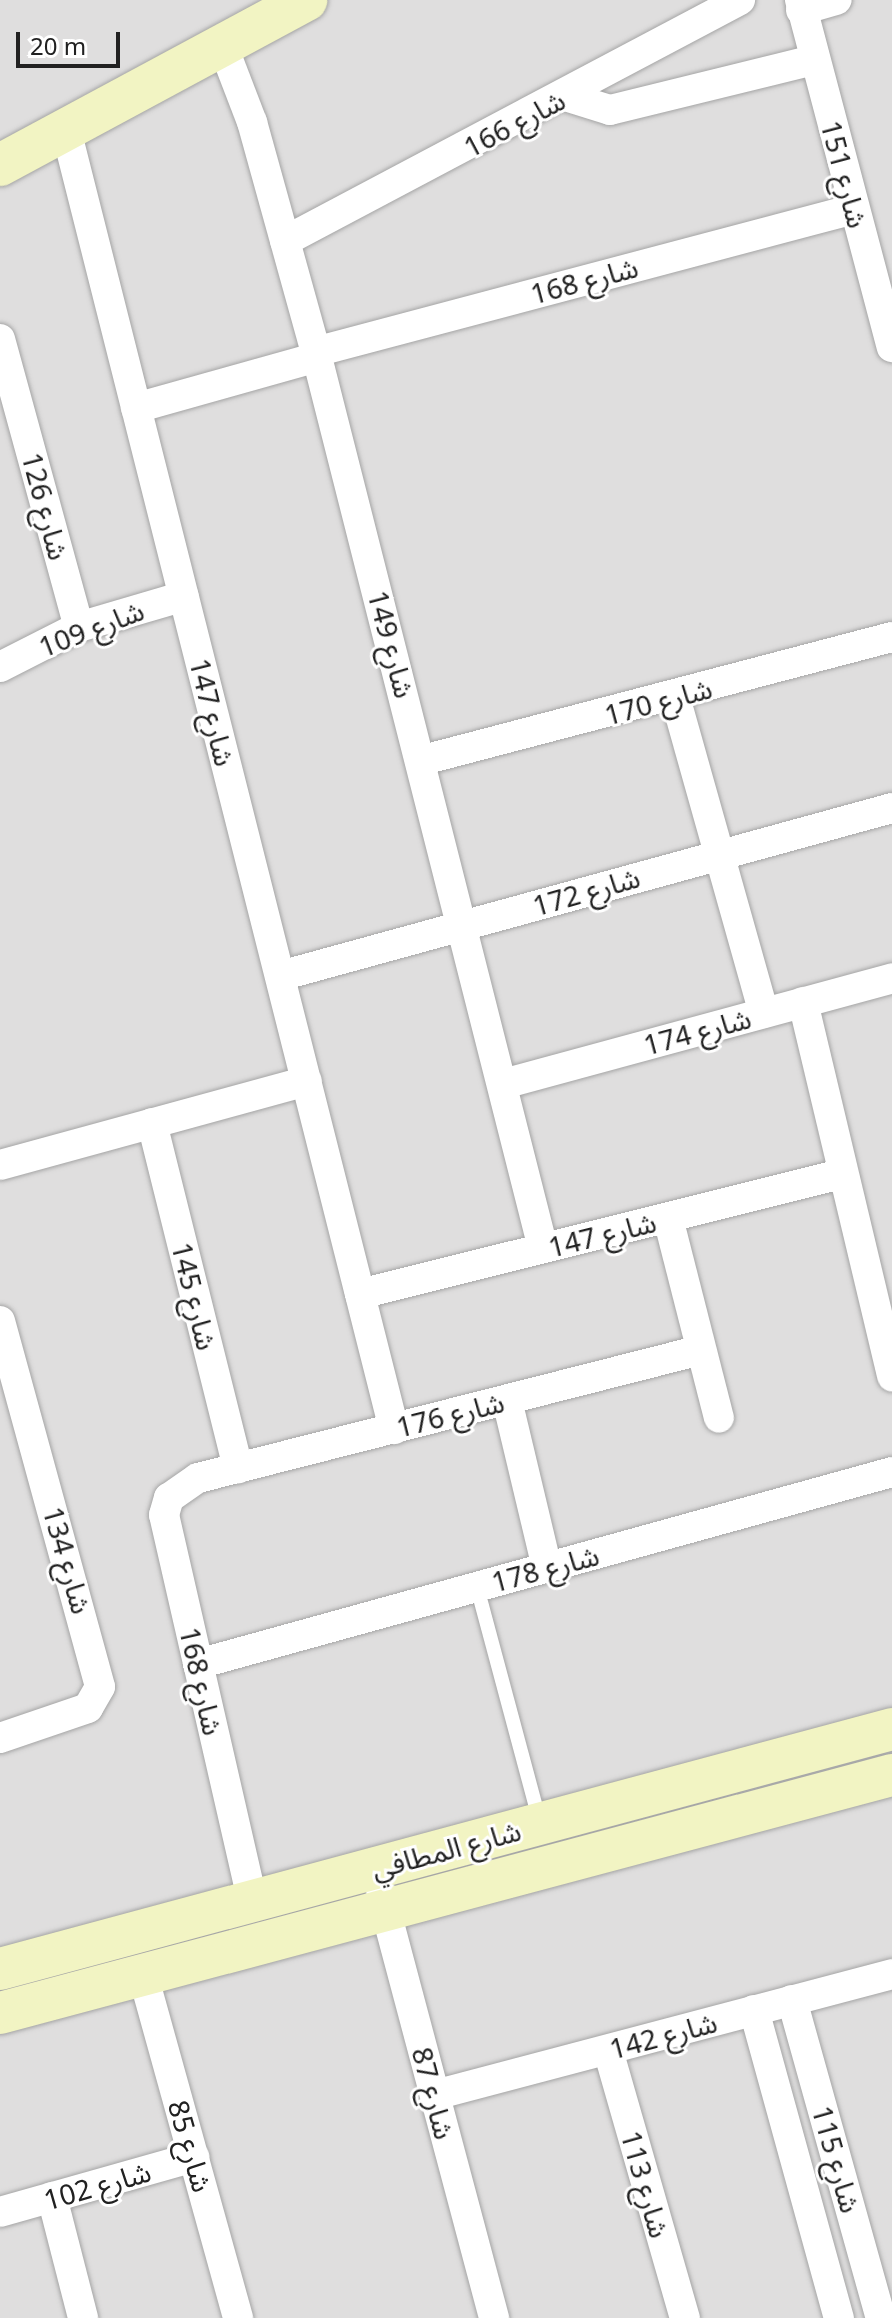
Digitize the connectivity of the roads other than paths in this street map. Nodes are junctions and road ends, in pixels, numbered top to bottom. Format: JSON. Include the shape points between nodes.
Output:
{"nodes":[{"id":1,"x":306,"y":0,"type":"edge"},
{"id":2,"x":740,"y":0,"type":"edge"},
{"id":3,"x":837,"y":0,"type":"edge"},
{"id":4,"x":800,"y":5,"type":"edge"},
{"id":5,"x":222,"y":44,"type":"junction"},
{"id":6,"x":814,"y":60,"type":"junction"},
{"id":7,"x":565,"y":96,"type":"junction"},
{"id":8,"x":66,"y":130,"type":"junction"},
{"id":9,"x":0,"y":165,"type":"edge"},
{"id":10,"x":854,"y":209,"type":"junction"},
{"id":11,"x":285,"y":241,"type":"junction"},
{"id":12,"x":887,"y":312,"type":"edge"},
{"id":13,"x":0,"y":339,"type":"edge"},
{"id":14,"x":892,"y":347,"type":"edge"},
{"id":15,"x":316,"y":355,"type":"junction"},
{"id":16,"x":136,"y":408,"type":"junction"},
{"id":17,"x":184,"y":596,"type":"junction"},
{"id":18,"x":79,"y":627,"type":"junction"},
{"id":19,"x":892,"y":637,"type":"edge"},
{"id":20,"x":0,"y":667,"type":"edge"},
{"id":21,"x":675,"y":697,"type":"junction"},
{"id":22,"x":423,"y":760,"type":"junction"},
{"id":23,"x":892,"y":808,"type":"edge"},
{"id":24,"x":717,"y":854,"type":"junction"},
{"id":25,"x":464,"y":926,"type":"junction"},
{"id":26,"x":280,"y":976,"type":"junction"},
{"id":27,"x":892,"y":978,"type":"edge"},
{"id":28,"x":803,"y":1002,"type":"junction"},
{"id":29,"x":764,"y":1013,"type":"junction"},
{"id":30,"x":307,"y":1081,"type":"junction"},
{"id":31,"x":503,"y":1084,"type":"junction"},
{"id":32,"x":152,"y":1123,"type":"junction"},
{"id":33,"x":0,"y":1165,"type":"edge"},
{"id":34,"x":842,"y":1174,"type":"junction"},
{"id":35,"x":668,"y":1218,"type":"junction"},
{"id":36,"x":543,"y":1248,"type":"junction"},
{"id":37,"x":360,"y":1294,"type":"junction"},
{"id":38,"x":0,"y":1321,"type":"edge"},
{"id":39,"x":701,"y":1350,"type":"junction"},
{"id":40,"x":7,"y":1372,"type":"edge"},
{"id":41,"x":892,"y":1377,"type":"edge"},
{"id":42,"x":507,"y":1400,"type":"junction"},
{"id":43,"x":719,"y":1418,"type":"dead end"},
{"id":44,"x":394,"y":1429,"type":"junction"},
{"id":45,"x":238,"y":1468,"type":"junction"},
{"id":46,"x":892,"y":1472,"type":"edge"},
{"id":47,"x":198,"y":1478,"type":"joint"},
{"id":48,"x":547,"y":1568,"type":"junction"},
{"id":49,"x":477,"y":1587,"type":"junction"},
{"id":50,"x":198,"y":1664,"type":"junction"},
{"id":51,"x":892,"y":1729,"type":"edge"},
{"id":52,"x":0,"y":1738,"type":"edge"},
{"id":53,"x":892,"y":1775,"type":"edge"},
{"id":54,"x":540,"y":1825,"type":"junction"},
{"id":55,"x":374,"y":1868,"type":"junction"},
{"id":56,"x":252,"y":1899,"type":"junction"},
{"id":57,"x":385,"y":1910,"type":"junction"},
{"id":58,"x":0,"y":1969,"type":"edge"},
{"id":59,"x":892,"y":1974,"type":"edge"},
{"id":60,"x":143,"y":1975,"type":"junction"},
{"id":61,"x":792,"y":2000,"type":"junction"},
{"id":62,"x":754,"y":2010,"type":"junction"},
{"id":63,"x":0,"y":2013,"type":"edge"},
{"id":64,"x":608,"y":2050,"type":"junction"},
{"id":65,"x":435,"y":2095,"type":"junction"},
{"id":66,"x":194,"y":2157,"type":"junction"},
{"id":67,"x":52,"y":2197,"type":"junction"},
{"id":68,"x":0,"y":2212,"type":"edge"},
{"id":69,"x":83,"y":2318,"type":"edge"},
{"id":70,"x":238,"y":2318,"type":"edge"},
{"id":71,"x":494,"y":2318,"type":"edge"},
{"id":72,"x":685,"y":2318,"type":"edge"},
{"id":73,"x":839,"y":2318,"type":"edge"},
{"id":74,"x":881,"y":2318,"type":"edge"}],
"edges":[{"from":1,"to":5,"type":"street"},
{"from":2,"to":7,"type":"street","name":"شارع 166"},
{"from":3,"to":4,"type":"street"},
{"from":4,"to":6,"type":"street","name":"شارع 151"},
{"from":5,"to":8,"type":"street"},
{"from":5,"to":11,"type":"street","name":"شارع 149"},
{"from":6,"to":7,"type":"street","via":[[610,110]]},
{"from":6,"to":10,"type":"street","name":"شارع 151"},
{"from":7,"to":11,"type":"street","name":"شارع 166"},
{"from":8,"to":9,"type":"street"},
{"from":8,"to":16,"type":"street","name":"شارع 147"},
{"from":10,"to":12,"type":"street","name":"شارع 151"},
{"from":10,"to":15,"type":"street","name":"شارع 168"},
{"from":11,"to":15,"type":"street","name":"شارع 149"},
{"from":12,"to":14,"type":"street","name":"شارع 151"},
{"from":13,"to":18,"type":"street","name":"شارع 126"},
{"from":15,"to":16,"type":"street","name":"شارع 168"},
{"from":15,"to":22,"type":"street","name":"شارع 149"},
{"from":16,"to":17,"type":"street","name":"شارع 147"},
{"from":17,"to":18,"type":"street","name":"شارع 109"},
{"from":17,"to":26,"type":"street","name":"شارع 147"},
{"from":18,"to":20,"type":"street","name":"شارع 109"},
{"from":19,"to":21,"type":"street","name":"شارع 170"},
{"from":21,"to":22,"type":"street","name":"شارع 170"},
{"from":21,"to":24,"type":"street"},
{"from":22,"to":25,"type":"street","name":"شارع 149"},
{"from":23,"to":24,"type":"street","name":"شارع 172"},
{"from":24,"to":25,"type":"street","name":"شارع 172"},
{"from":24,"to":29,"type":"street"},
{"from":25,"to":26,"type":"street","name":"شارع 172"},
{"from":25,"to":31,"type":"street","name":"شارع 149"},
{"from":26,"to":30,"type":"street","name":"شارع 147"},
{"from":27,"to":28,"type":"street","name":"شارع 174"},
{"from":28,"to":29,"type":"street","name":"شارع 174"},
{"from":28,"to":34,"type":"street"},
{"from":29,"to":31,"type":"street","name":"شارع 174"},
{"from":30,"to":32,"type":"street"},
{"from":30,"to":37,"type":"street","name":"شارع 147"},
{"from":31,"to":36,"type":"street","name":"شارع 149"},
{"from":32,"to":33,"type":"street"},
{"from":32,"to":45,"type":"street","name":"شارع 145"},
{"from":34,"to":35,"type":"street","name":"شارع 147"},
{"from":34,"to":41,"type":"street"},
{"from":35,"to":36,"type":"street","name":"شارع 147"},
{"from":35,"to":39,"type":"street"},
{"from":36,"to":37,"type":"street","name":"شارع 147"},
{"from":37,"to":44,"type":"street","name":"شارع 147"},
{"from":38,"to":40,"type":"street","name":"شارع 134"},
{"from":39,"to":42,"type":"street","name":"شارع 176"},
{"from":39,"to":43,"type":"street"},
{"from":40,"to":52,"type":"street","name":"شارع 134","via":[[100,1687],[88,1708]]},
{"from":42,"to":44,"type":"street","name":"شارع 176"},
{"from":42,"to":48,"type":"street"},
{"from":44,"to":45,"type":"street","name":"شارع 176"},
{"from":45,"to":47,"type":"street","name":"شارع 176"},
{"from":46,"to":48,"type":"street","name":"شارع 178"},
{"from":47,"to":50,"type":"street","name":"شارع 168","via":[[181,1484],[164,1515]]},
{"from":48,"to":49,"type":"street","name":"شارع 178"},
{"from":49,"to":50,"type":"street","name":"شارع 178"},
{"from":49,"to":54,"type":"lane"},
{"from":50,"to":56,"type":"street","name":"شارع 168"},
{"from":51,"to":54,"type":"street","name":"شارع المطافي"},
{"from":53,"to":57,"type":"street","name":"شارع المطافي"},
{"from":54,"to":55,"type":"street","name":"شارع المطافي"},
{"from":55,"to":56,"type":"street","name":"شارع المطافي"},
{"from":55,"to":57,"type":"street","name":"شارع 87"},
{"from":56,"to":58,"type":"street","name":"شارع المطافي"},
{"from":57,"to":60,"type":"street","name":"شارع المطافي"},
{"from":57,"to":65,"type":"street","name":"شارع 87"},
{"from":59,"to":61,"type":"street","name":"شارع 142"},
{"from":60,"to":63,"type":"street","name":"شارع المطافي"},
{"from":60,"to":66,"type":"street","name":"شارع 85"},
{"from":61,"to":62,"type":"street","name":"شارع 142"},
{"from":61,"to":74,"type":"street","name":"شارع 115"},
{"from":62,"to":64,"type":"street","name":"شارع 142"},
{"from":62,"to":73,"type":"street","name":"شارع 115"},
{"from":64,"to":65,"type":"street","name":"شارع 142"},
{"from":64,"to":72,"type":"street","name":"شارع 113"},
{"from":65,"to":71,"type":"street","name":"شارع 87"},
{"from":66,"to":67,"type":"street","name":"شارع 102"},
{"from":66,"to":70,"type":"street","name":"شارع 85"},
{"from":67,"to":68,"type":"street","name":"شارع 102"},
{"from":67,"to":69,"type":"street"}]}
